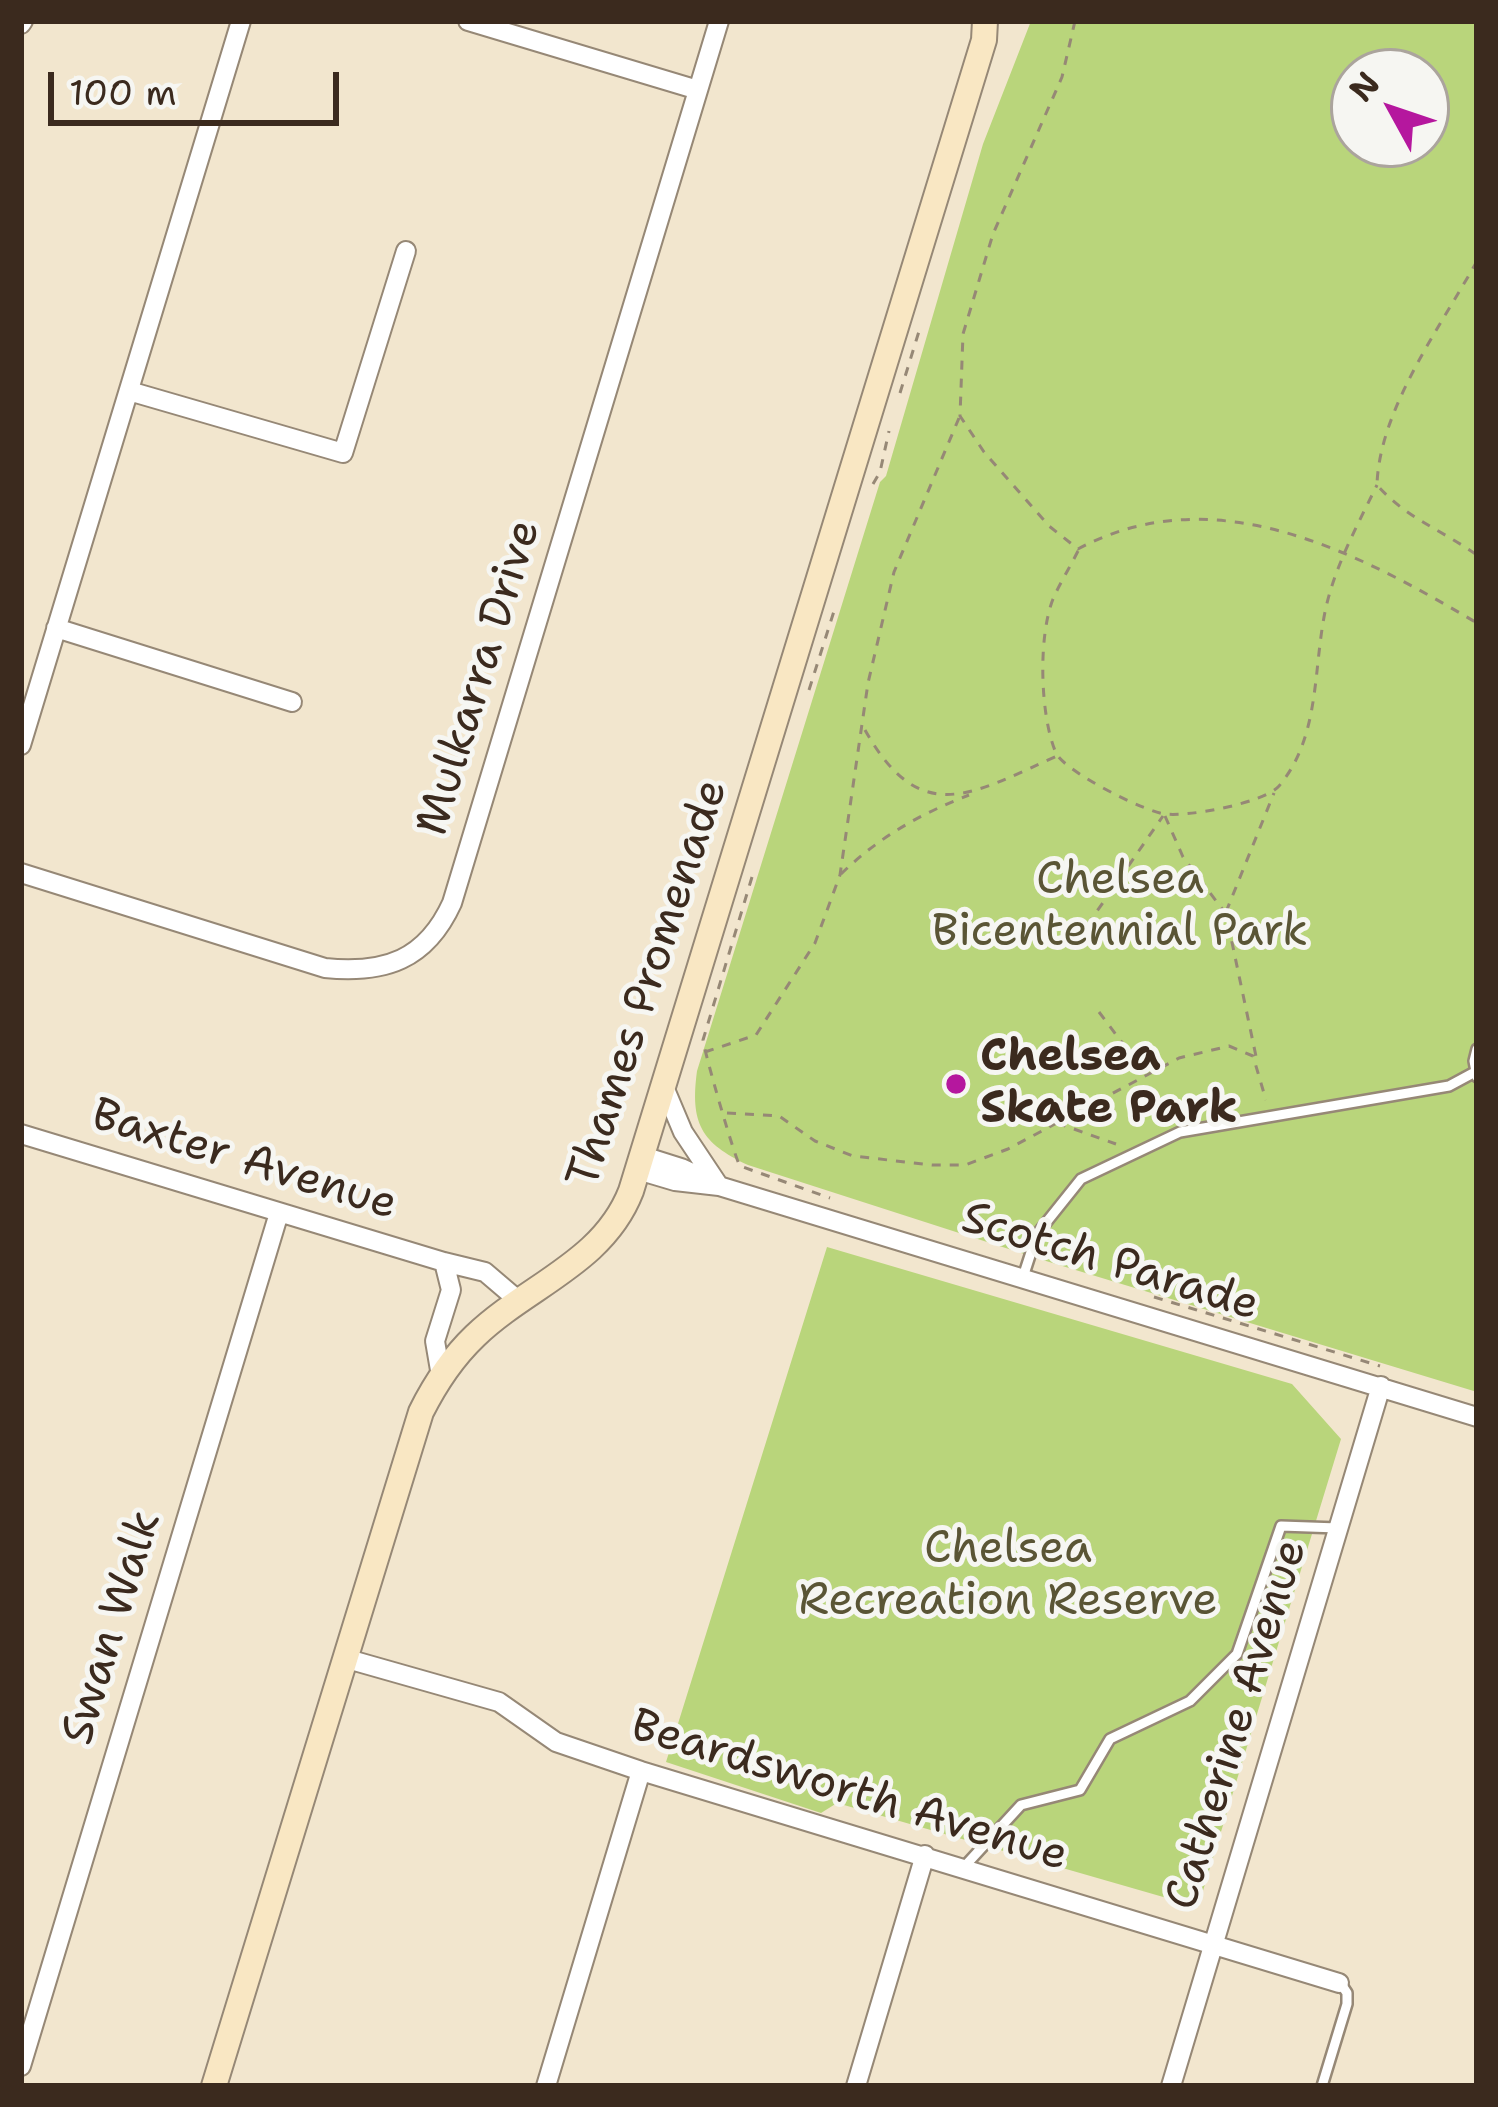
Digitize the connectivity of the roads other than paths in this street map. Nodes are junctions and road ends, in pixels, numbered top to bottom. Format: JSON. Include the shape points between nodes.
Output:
{"nodes":[{"id":1,"x":241,"y":21,"type":"edge"},
{"id":2,"x":468,"y":21,"type":"edge"},
{"id":3,"x":719,"y":21,"type":"edge"},
{"id":4,"x":988,"y":27,"type":"edge"},
{"id":5,"x":698,"y":90,"type":"junction"},
{"id":6,"x":406,"y":251,"type":"dead end"},
{"id":7,"x":129,"y":391,"type":"junction"},
{"id":8,"x":56,"y":628,"type":"junction"},
{"id":9,"x":292,"y":702,"type":"dead end"},
{"id":10,"x":21,"y":745,"type":"edge"},
{"id":11,"x":21,"y":873,"type":"edge"},
{"id":12,"x":1477,"y":1049,"type":"edge"},
{"id":13,"x":1476,"y":1074,"type":"edge"},
{"id":14,"x":664,"y":1088,"type":"junction"},
{"id":15,"x":21,"y":1134,"type":"edge"},
{"id":16,"x":640,"y":1163,"type":"junction"},
{"id":17,"x":718,"y":1186,"type":"junction"},
{"id":18,"x":279,"y":1213,"type":"junction"},
{"id":19,"x":444,"y":1262,"type":"junction"},
{"id":20,"x":1023,"y":1277,"type":"junction"},
{"id":21,"x":513,"y":1306,"type":"junction"},
{"id":22,"x":442,"y":1376,"type":"junction"},
{"id":23,"x":1381,"y":1386,"type":"junction"},
{"id":24,"x":1477,"y":1417,"type":"edge"},
{"id":25,"x":1338,"y":1528,"type":"junction"},
{"id":26,"x":344,"y":1658,"type":"junction"},
{"id":27,"x":641,"y":1771,"type":"junction"},
{"id":28,"x":926,"y":1855,"type":"junction"},
{"id":29,"x":964,"y":1867,"type":"junction"},
{"id":30,"x":1212,"y":1944,"type":"junction"},
{"id":31,"x":1340,"y":1983,"type":"joint"},
{"id":32,"x":21,"y":2066,"type":"edge"},
{"id":33,"x":214,"y":2086,"type":"edge"},
{"id":34,"x":546,"y":2086,"type":"edge"},
{"id":35,"x":856,"y":2086,"type":"edge"},
{"id":36,"x":1171,"y":2086,"type":"edge"},
{"id":37,"x":1322,"y":2086,"type":"edge"}],
"edges":[{"from":1,"to":7,"type":"street"},
{"from":2,"to":5,"type":"street"},
{"from":3,"to":5,"type":"street","name":"Mulkarra Drive"},
{"from":4,"to":14,"type":"main road","name":"Thames Promenade"},
{"from":5,"to":11,"type":"street","name":"Mulkarra Drive","via":[[452,903],[422,948],[362,972],[325,968]]},
{"from":6,"to":7,"type":"street","via":[[343,453]]},
{"from":7,"to":8,"type":"street"},
{"from":8,"to":9,"type":"street"},
{"from":8,"to":10,"type":"street"},
{"from":12,"to":13,"type":"lane"},
{"from":13,"to":20,"type":"lane","via":[[1449,1086],[1180,1132],[1081,1179],[1037,1234]]},
{"from":14,"to":16,"type":"main road","name":"Thames Promenade"},
{"from":14,"to":17,"type":"street"},
{"from":15,"to":18,"type":"street","name":"Baxter Avenue"},
{"from":16,"to":17,"type":"street","name":"Scotch Parade","via":[[681,1168]]},
{"from":16,"to":21,"type":"main road","name":"Thames Promenade","via":[[602,1240]]},
{"from":17,"to":20,"type":"street","name":"Scotch Parade"},
{"from":18,"to":19,"type":"street","name":"Baxter Avenue"},
{"from":18,"to":32,"type":"street","name":"Swan Walk"},
{"from":19,"to":21,"type":"street","name":"Baxter Avenue","via":[[485,1272]]},
{"from":19,"to":22,"type":"street","name":"Baxter Avenue","via":[[451,1290],[435,1345]]},
{"from":20,"to":23,"type":"street","name":"Scotch Parade"},
{"from":21,"to":22,"type":"main road","name":"Thames Promenade"},
{"from":22,"to":26,"type":"main road","name":"Thames Promenade","via":[[410,1438]]},
{"from":23,"to":24,"type":"street","name":"Scotch Parade"},
{"from":23,"to":25,"type":"street","name":"Catherine Avenue"},
{"from":25,"to":29,"type":"lane","via":[[1281,1526],[1237,1654],[1190,1701],[1110,1739],[1080,1790],[1021,1804]]},
{"from":25,"to":30,"type":"street","name":"Catherine Avenue"},
{"from":26,"to":27,"type":"street","name":"Beardsworth Avenue","via":[[499,1702],[556,1742]]},
{"from":26,"to":33,"type":"main road","name":"Thames Promenade"},
{"from":27,"to":28,"type":"street","name":"Beardsworth Avenue"},
{"from":27,"to":34,"type":"street"},
{"from":28,"to":29,"type":"street","name":"Beardsworth Avenue"},
{"from":28,"to":35,"type":"street"},
{"from":29,"to":30,"type":"street","name":"Beardsworth Avenue"},
{"from":30,"to":31,"type":"street","name":"Beardsworth Avenue"},
{"from":30,"to":36,"type":"street","name":"Catherine Avenue"},
{"from":31,"to":37,"type":"lane","via":[[1347,2004]]}]}
